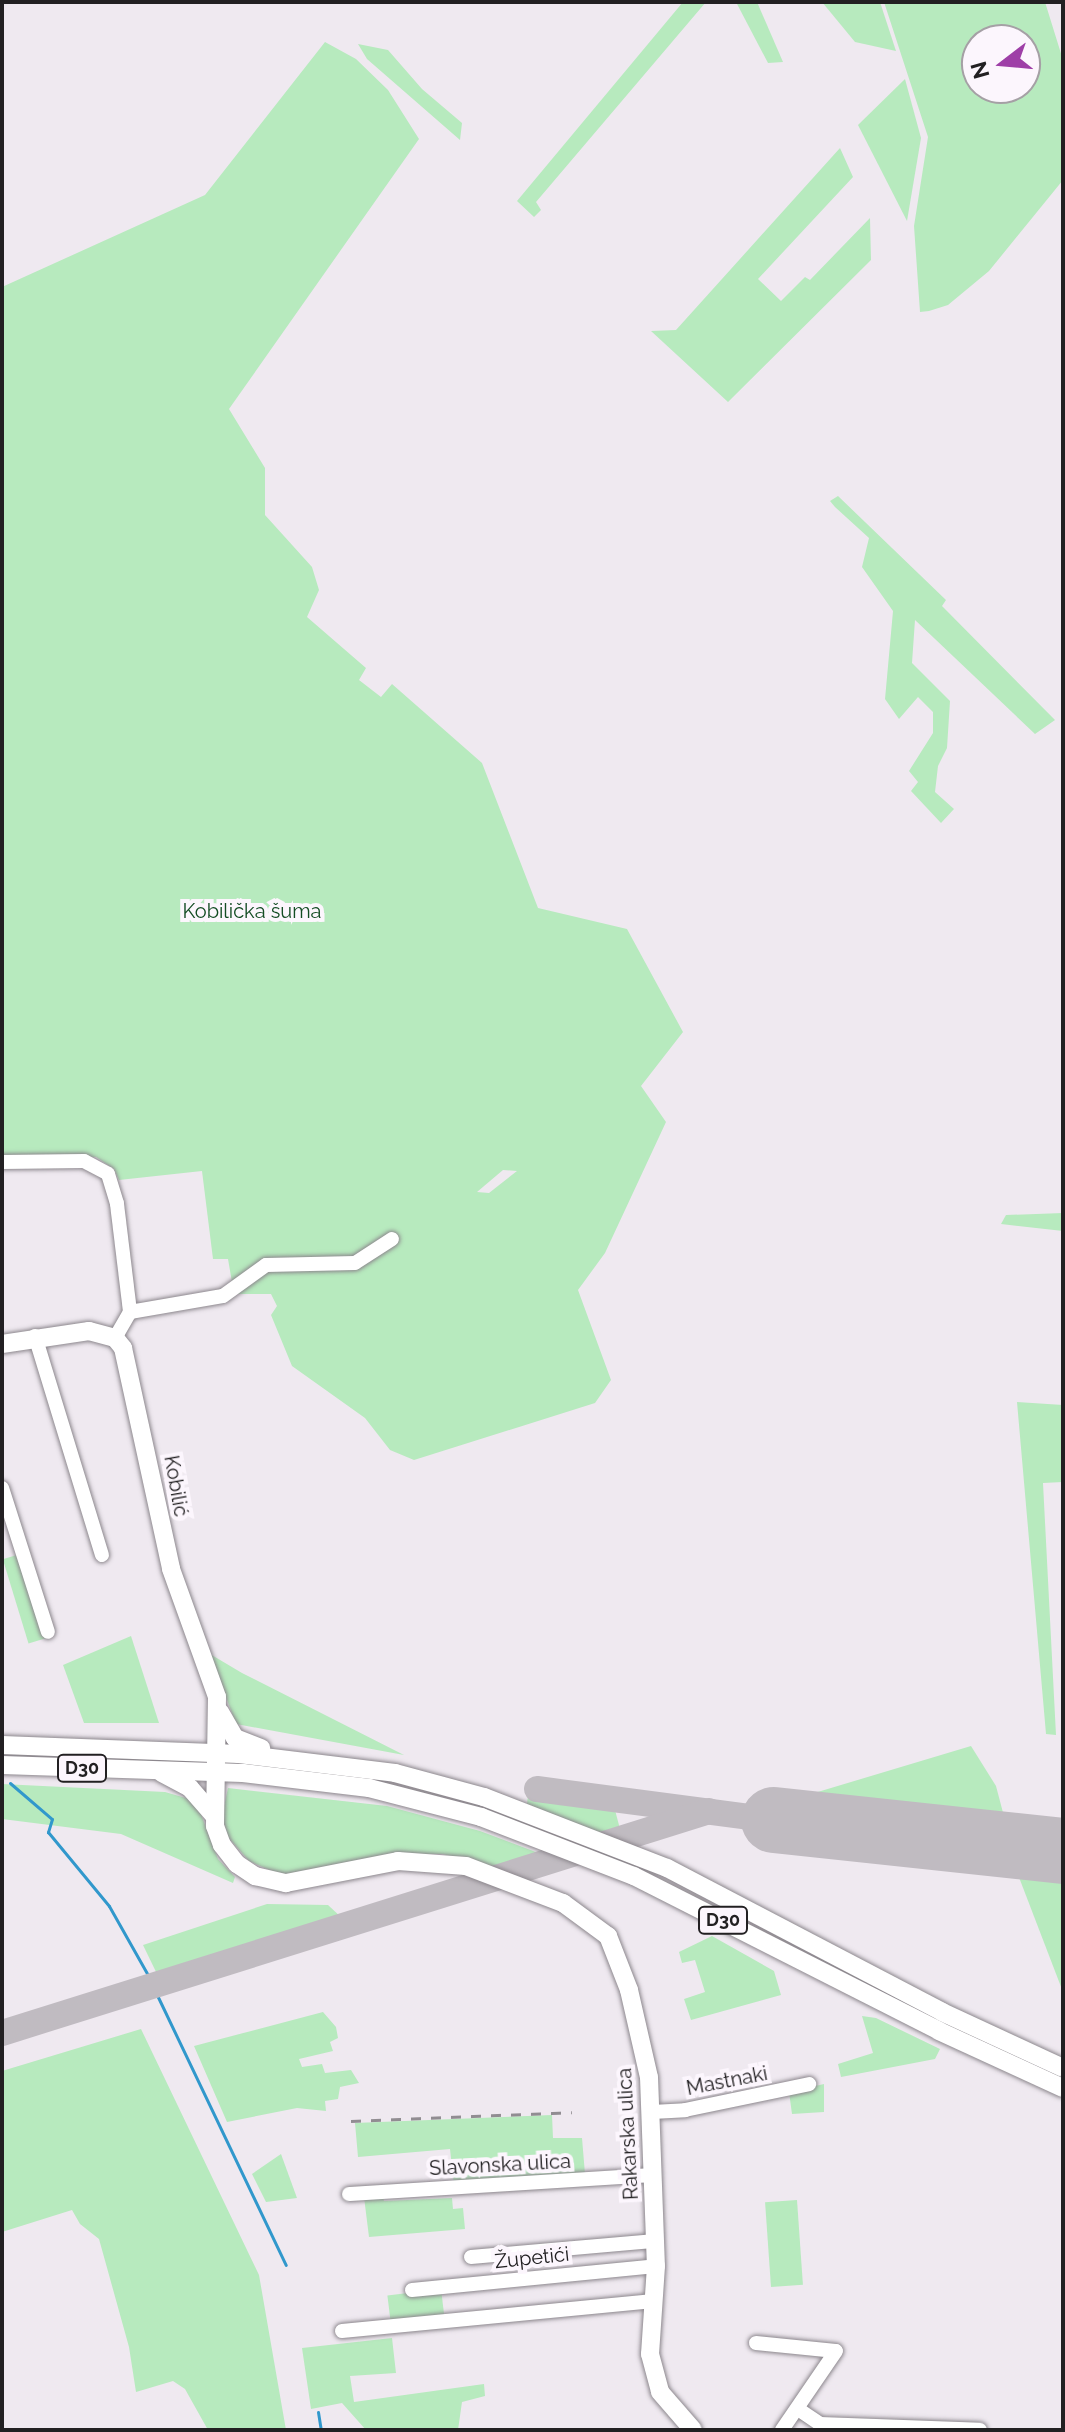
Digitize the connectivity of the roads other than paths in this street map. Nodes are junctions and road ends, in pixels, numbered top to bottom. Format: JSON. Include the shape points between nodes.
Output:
{"nodes":[{"id":1,"x":2,"y":1162,"type":"edge"},
{"id":2,"x":392,"y":1239,"type":"dead end"},
{"id":3,"x":130,"y":1312,"type":"junction"},
{"id":4,"x":35,"y":1336,"type":"junction"},
{"id":5,"x":115,"y":1338,"type":"junction"},
{"id":6,"x":2,"y":1344,"type":"edge"},
{"id":7,"x":2,"y":1488,"type":"edge"},
{"id":8,"x":102,"y":1555,"type":"dead end"},
{"id":9,"x":48,"y":1632,"type":"dead end"},
{"id":10,"x":218,"y":1706,"type":"junction"},
{"id":11,"x":2,"y":1745,"type":"edge"},
{"id":12,"x":216,"y":1762,"type":"junction"},
{"id":13,"x":2,"y":1765,"type":"edge"},
{"id":14,"x":354,"y":1768,"type":"junction"},
{"id":15,"x":152,"y":1770,"type":"junction"},
{"id":16,"x":214,"y":1816,"type":"junction"},
{"id":17,"x":1063,"y":2068,"type":"edge"},
{"id":18,"x":809,"y":2084,"type":"dead end"},
{"id":19,"x":1063,"y":2088,"type":"edge"},
{"id":20,"x":652,"y":2112,"type":"junction"},
{"id":21,"x":653,"y":2175,"type":"junction"},
{"id":22,"x":349,"y":2194,"type":"dead end"},
{"id":23,"x":655,"y":2241,"type":"junction"},
{"id":24,"x":471,"y":2257,"type":"dead end"},
{"id":25,"x":656,"y":2266,"type":"junction"},
{"id":26,"x":412,"y":2290,"type":"dead end"},
{"id":27,"x":654,"y":2301,"type":"junction"},
{"id":28,"x":342,"y":2331,"type":"dead end"},
{"id":29,"x":756,"y":2343,"type":"dead end"},
{"id":30,"x":798,"y":2409,"type":"junction"},
{"id":31,"x":693,"y":2430,"type":"edge"},
{"id":32,"x":782,"y":2430,"type":"edge"},
{"id":33,"x":980,"y":2430,"type":"edge"}],
"edges":[{"from":1,"to":3,"type":"street","via":[[84,1161],[108,1174],[117,1204]]},
{"from":2,"to":3,"type":"street","via":[[355,1263],[266,1265],[223,1296]]},
{"from":3,"to":5,"type":"street"},
{"from":4,"to":5,"type":"main road","via":[[89,1331]]},
{"from":4,"to":6,"type":"main road"},
{"from":4,"to":8,"type":"street"},
{"from":5,"to":10,"type":"main road","name":"Kobilić","via":[[134,1380],[171,1569]]},
{"from":7,"to":9,"type":"street"},
{"from":10,"to":12,"type":"main road","name":"Kobilić"},
{"from":10,"to":14,"type":"main road","via":[[231,1733],[245,1744]]},
{"from":11,"to":12,"type":"main road","number":"D30"},
{"from":12,"to":14,"type":"main road","number":"D30"},
{"from":12,"to":15,"type":"main road","number":"D30"},
{"from":12,"to":16,"type":"main road","name":"Kobilić"},
{"from":12,"to":19,"type":"main road","number":"D30","via":[[412,1797],[582,1852]]},
{"from":13,"to":15,"type":"main road","number":"D30"},
{"from":14,"to":17,"type":"main road","number":"D30","via":[[484,1797],[611,1843]]},
{"from":15,"to":16,"type":"main road","via":[[190,1788]]},
{"from":16,"to":20,"type":"main road","name":"Rakarska ulica","via":[[222,1845],[237,1864],[269,1881],[302,1883],[375,1865],[429,1860],[503,1878],[575,1908],[603,1930],[619,1956],[647,2057]]},
{"from":18,"to":20,"type":"street","name":"Mastnaki"},
{"from":20,"to":21,"type":"main road","name":"Rakarska ulica"},
{"from":21,"to":22,"type":"street","name":"Slavonska ulica"},
{"from":21,"to":23,"type":"main road","name":"Rakarska ulica"},
{"from":23,"to":24,"type":"street"},
{"from":23,"to":25,"type":"main road","name":"Rakarska ulica"},
{"from":25,"to":26,"type":"street","name":"Župetići"},
{"from":25,"to":27,"type":"main road","name":"Rakarska ulica"},
{"from":27,"to":28,"type":"street"},
{"from":27,"to":31,"type":"main road","name":"Rakarska ulica","via":[[650,2354],[660,2392]]},
{"from":29,"to":30,"type":"street","via":[[836,2351]]},
{"from":30,"to":32,"type":"street"},
{"from":30,"to":33,"type":"street","via":[[820,2424]]}]}
